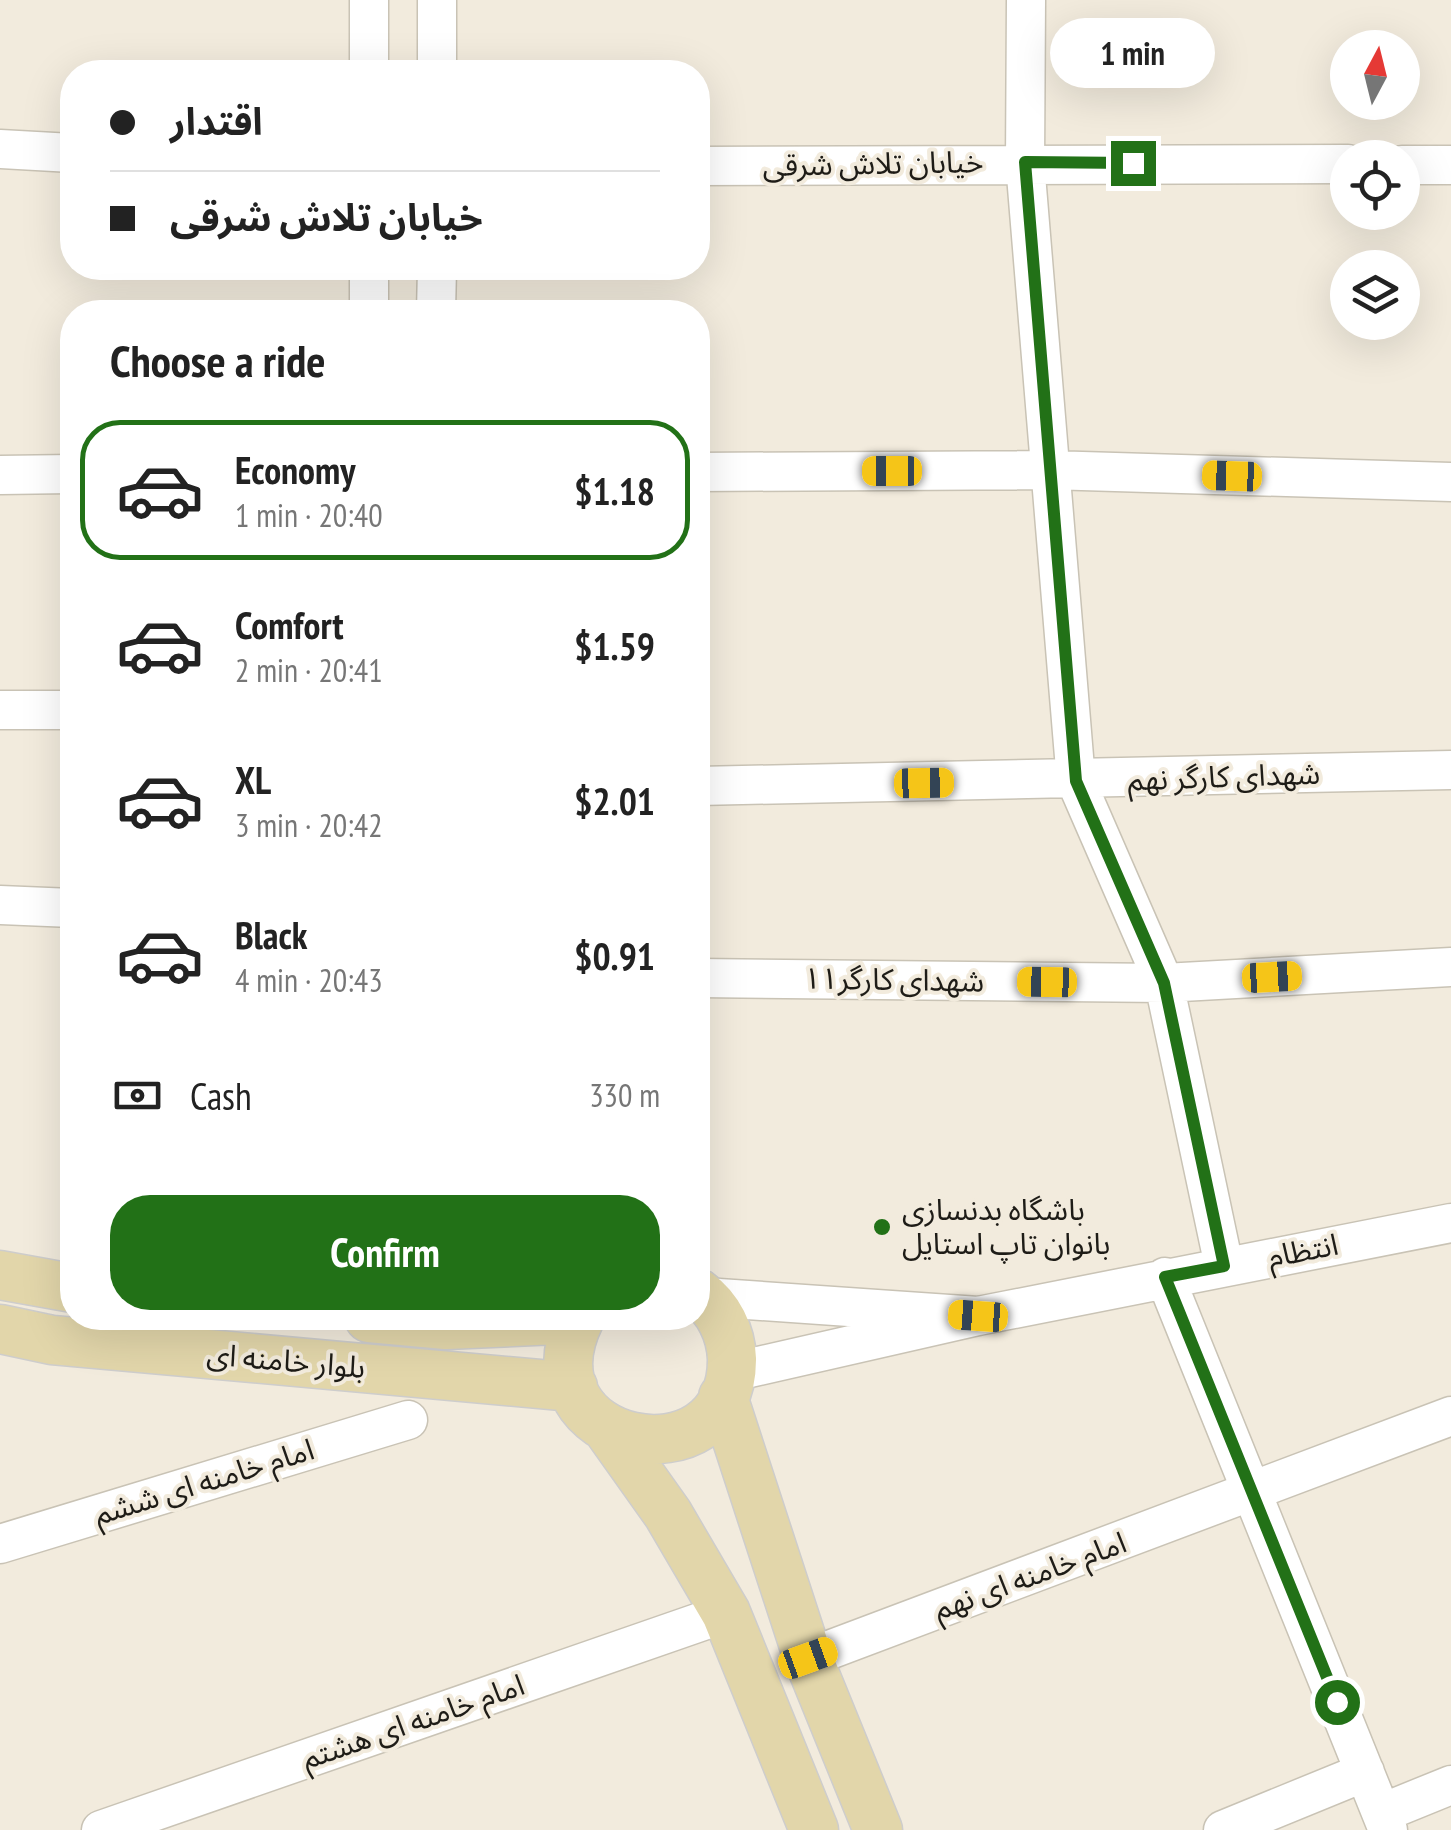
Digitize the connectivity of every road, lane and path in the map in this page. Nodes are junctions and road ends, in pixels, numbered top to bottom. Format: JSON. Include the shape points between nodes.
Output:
{"nodes":[{"id":1,"x":369,"y":0,"type":"edge"},
{"id":2,"x":436,"y":0,"type":"edge"},
{"id":3,"x":1026,"y":0,"type":"edge"},
{"id":4,"x":369,"y":60,"type":"edge"},
{"id":5,"x":438,"y":60,"type":"edge"},
{"id":6,"x":0,"y":149,"type":"edge"},
{"id":7,"x":60,"y":152,"type":"edge"},
{"id":8,"x":1025,"y":162,"type":"junction"},
{"id":9,"x":1330,"y":164,"type":"edge"},
{"id":10,"x":1420,"y":165,"type":"edge"},
{"id":11,"x":1451,"y":165,"type":"edge"},
{"id":12,"x":710,"y":166,"type":"edge"},
{"id":13,"x":1049,"y":470,"type":"junction"},
{"id":14,"x":710,"y":472,"type":"edge"},
{"id":15,"x":60,"y":474,"type":"edge"},
{"id":16,"x":0,"y":475,"type":"edge"},
{"id":17,"x":1451,"y":482,"type":"edge"},
{"id":18,"x":0,"y":710,"type":"edge"},
{"id":19,"x":60,"y":710,"type":"edge"},
{"id":20,"x":1451,"y":770,"type":"edge"},
{"id":21,"x":1076,"y":781,"type":"junction"},
{"id":22,"x":710,"y":786,"type":"edge"},
{"id":23,"x":0,"y":905,"type":"edge"},
{"id":24,"x":60,"y":908,"type":"edge"},
{"id":25,"x":1451,"y":968,"type":"edge"},
{"id":26,"x":710,"y":978,"type":"edge"},
{"id":27,"x":1164,"y":983,"type":"junction"},
{"id":28,"x":1451,"y":1223,"type":"edge"},
{"id":29,"x":1224,"y":1266,"type":"junction"},
{"id":30,"x":0,"y":1275,"type":"edge"},
{"id":31,"x":1165,"y":1277,"type":"junction"},
{"id":32,"x":60,"y":1286,"type":"edge"},
{"id":33,"x":710,"y":1296,"type":"edge"},
{"id":34,"x":710,"y":1305,"type":"edge"},
{"id":35,"x":978,"y":1316,"type":"junction"},
{"id":36,"x":0,"y":1329,"type":"edge"},
{"id":37,"x":574,"y":1330,"type":"edge"},
{"id":38,"x":728,"y":1385,"type":"junction"},
{"id":39,"x":573,"y":1387,"type":"junction"},
{"id":40,"x":1451,"y":1416,"type":"edge"},
{"id":41,"x":408,"y":1420,"type":"dead end"},
{"id":42,"x":609,"y":1430,"type":"junction"},
{"id":43,"x":1252,"y":1494,"type":"junction"},
{"id":44,"x":0,"y":1544,"type":"edge"},
{"id":45,"x":726,"y":1613,"type":"junction"},
{"id":46,"x":808,"y":1658,"type":"junction"},
{"id":47,"x":1365,"y":1772,"type":"junction"},
{"id":48,"x":1451,"y":1785,"type":"edge"},
{"id":49,"x":1385,"y":1822,"type":"edge"},
{"id":50,"x":100,"y":1830,"type":"edge"},
{"id":51,"x":814,"y":1830,"type":"edge"},
{"id":52,"x":878,"y":1830,"type":"edge"},
{"id":53,"x":1223,"y":1830,"type":"edge"}],
"edges":[{"from":1,"to":4,"type":"street"},
{"from":2,"to":5,"type":"street"},
{"from":3,"to":8,"type":"street"},
{"from":6,"to":7,"type":"street"},
{"from":8,"to":9,"type":"street","name":"خیابان تلاش شرقی"},
{"from":8,"to":12,"type":"street","name":"خیابان تلاش شرقی"},
{"from":8,"to":13,"type":"street"},
{"from":10,"to":11,"type":"street"},
{"from":13,"to":14,"type":"street"},
{"from":13,"to":17,"type":"street"},
{"from":13,"to":21,"type":"street"},
{"from":15,"to":16,"type":"street"},
{"from":18,"to":19,"type":"street"},
{"from":20,"to":21,"type":"street","name":"شهدای کارگر نهم"},
{"from":21,"to":22,"type":"street","name":"شهدای کارگر نهم"},
{"from":21,"to":27,"type":"street"},
{"from":23,"to":24,"type":"street"},
{"from":25,"to":27,"type":"street","name":"شهدای کارگر۱۱"},
{"from":26,"to":27,"type":"street","name":"شهدای کارگر۱۱"},
{"from":27,"to":29,"type":"street"},
{"from":28,"to":29,"type":"street","name":"انتظام"},
{"from":29,"to":31,"type":"street","name":"انتظام"},
{"from":30,"to":32,"type":"main road"},
{"from":31,"to":35,"type":"street","name":"انتظام"},
{"from":31,"to":43,"type":"street"},
{"from":33,"to":35,"type":"street"},
{"from":34,"to":38,"type":"main road","via":[[732,1345]]},
{"from":35,"to":38,"type":"street"},
{"from":36,"to":39,"type":"main road","name":"بلوار خامنه ای","via":[[52,1340]]},
{"from":37,"to":39,"type":"main road"},
{"from":38,"to":42,"type":"main road","via":[[708,1418],[686,1434],[634,1440]]},
{"from":38,"to":46,"type":"main road"},
{"from":39,"to":42,"type":"main road"},
{"from":40,"to":43,"type":"street","name":"امام خامنه ای نهم"},
{"from":41,"to":44,"type":"street","name":"امام خامنه ای ششم"},
{"from":42,"to":45,"type":"main road"},
{"from":43,"to":46,"type":"street","name":"امام خامنه ای نهم"},
{"from":43,"to":47,"type":"street"},
{"from":45,"to":50,"type":"street","name":"امام خامنه ای هشتم"},
{"from":45,"to":51,"type":"main road"},
{"from":46,"to":52,"type":"main road"},
{"from":47,"to":49,"type":"street"},
{"from":47,"to":53,"type":"street"},
{"from":48,"to":49,"type":"street"}]}
